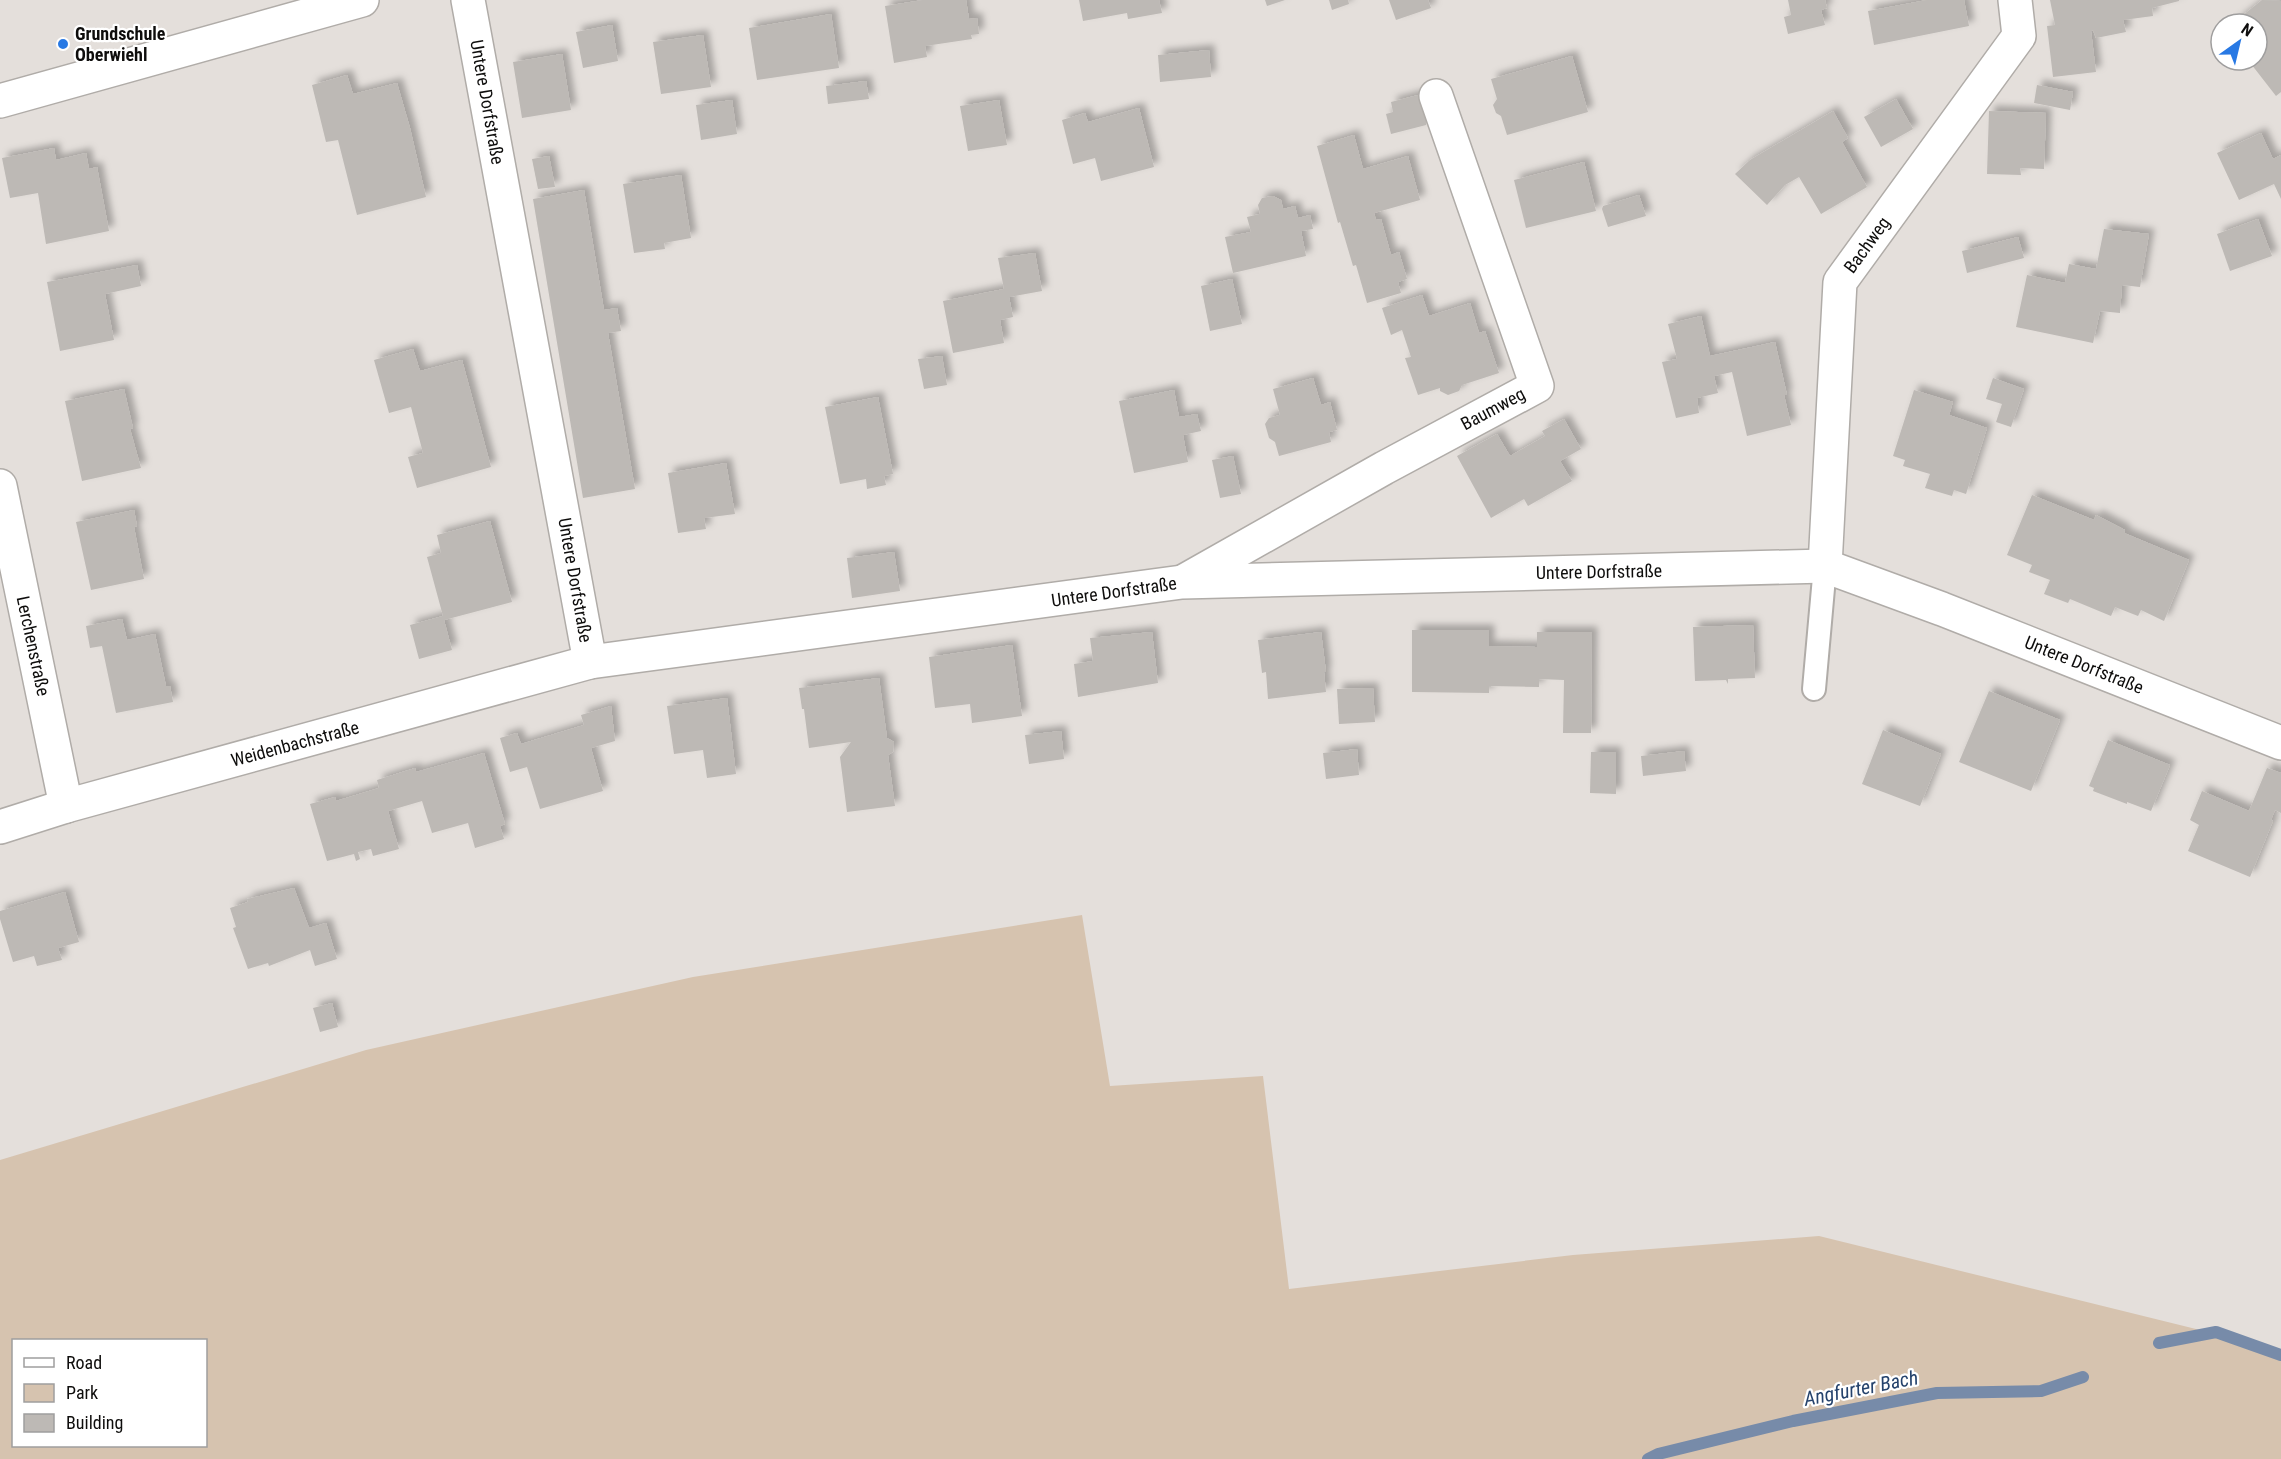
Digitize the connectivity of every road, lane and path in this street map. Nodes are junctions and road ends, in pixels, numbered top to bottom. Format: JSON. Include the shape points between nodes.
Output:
{"nodes":[{"id":1,"x":362,"y":0,"type":"edge"},
{"id":2,"x":468,"y":0,"type":"edge"},
{"id":3,"x":2015,"y":0,"type":"edge"},
{"id":4,"x":1436,"y":96,"type":"dead end"},
{"id":5,"x":0,"y":101,"type":"edge"},
{"id":6,"x":0,"y":486,"type":"edge"},
{"id":7,"x":1825,"y":566,"type":"junction"},
{"id":8,"x":1182,"y":582,"type":"junction"},
{"id":9,"x":590,"y":662,"type":"junction"},
{"id":10,"x":1814,"y":689,"type":"dead end"},
{"id":11,"x":2281,"y":743,"type":"edge"},
{"id":12,"x":66,"y":806,"type":"junction"},
{"id":13,"x":0,"y":826,"type":"edge"}],
"edges":[{"from":1,"to":5,"type":"street"},
{"from":2,"to":9,"type":"street","name":"Untere Dorfstraße"},
{"from":3,"to":7,"type":"street","name":"Bachweg","via":[[2019,36],[1840,282]]},
{"from":4,"to":8,"type":"street","name":"Baumweg","via":[[1537,386]]},
{"from":6,"to":12,"type":"street","name":"Lerchenstraße"},
{"from":7,"to":8,"type":"street","name":"Untere Dorfstraße"},
{"from":7,"to":10,"type":"lane"},
{"from":7,"to":11,"type":"street","name":"Untere Dorfstraße"},
{"from":8,"to":9,"type":"street","name":"Untere Dorfstraße"},
{"from":9,"to":12,"type":"street","name":"Weidenbachstraße"},
{"from":12,"to":13,"type":"street","name":"Weidenbachstraße"}]}
